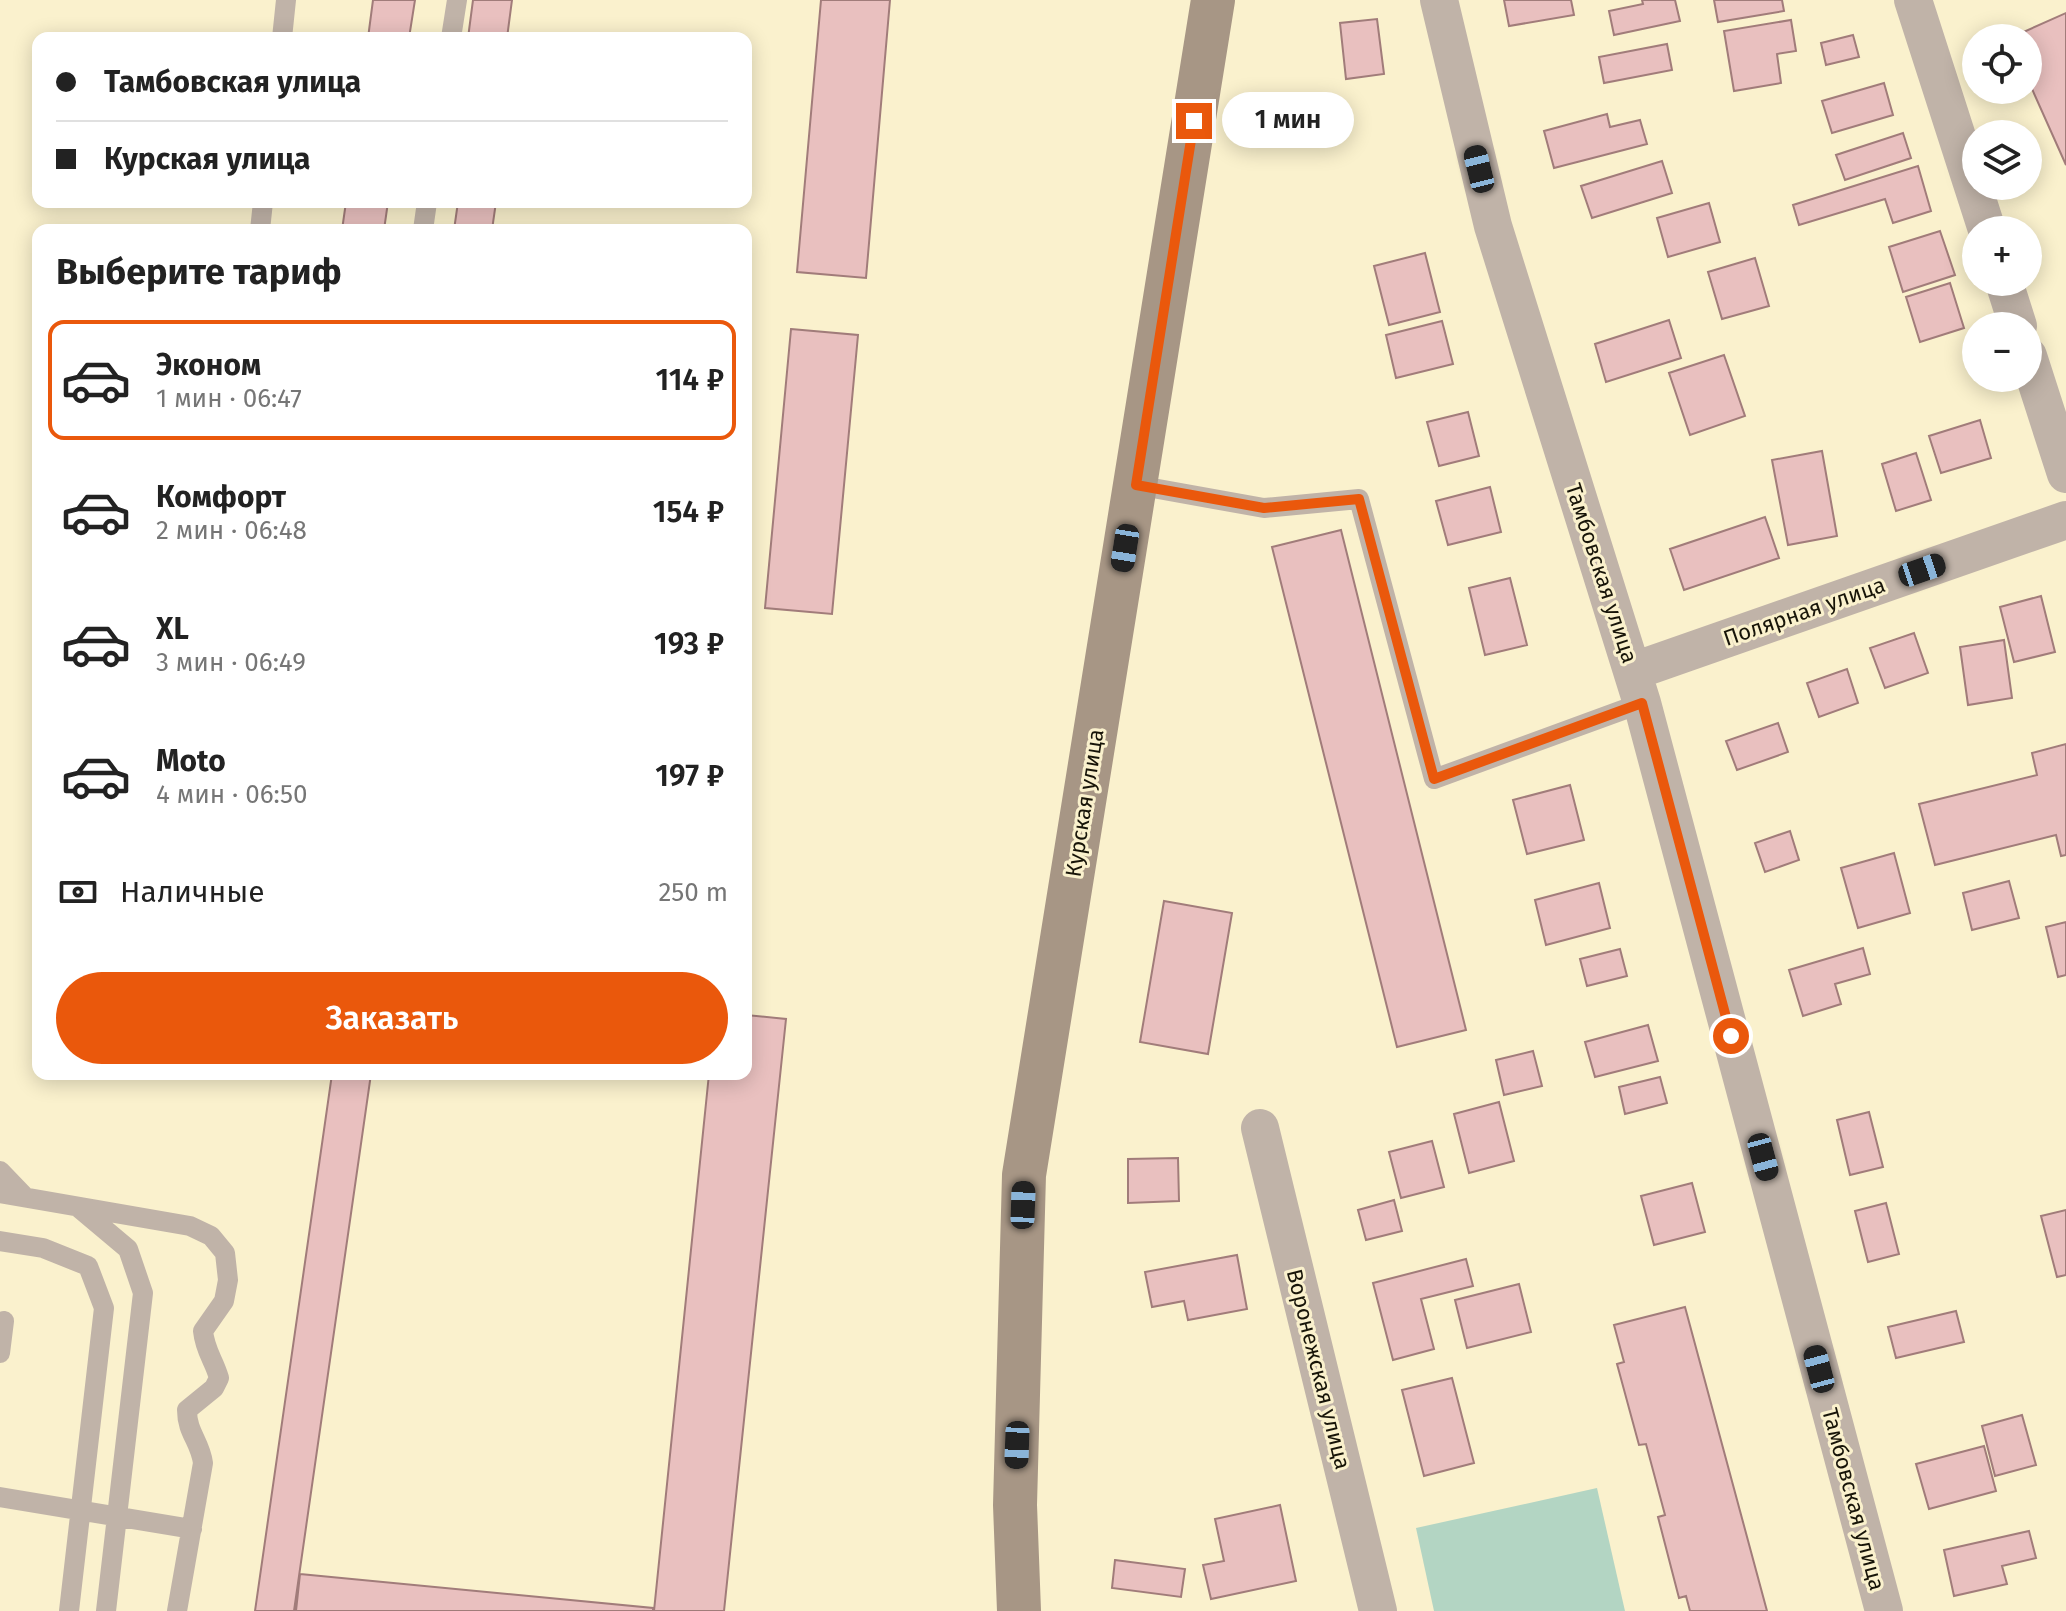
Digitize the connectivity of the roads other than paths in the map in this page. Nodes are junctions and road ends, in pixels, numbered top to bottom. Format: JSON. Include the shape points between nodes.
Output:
{"nodes":[{"id":1,"x":286,"y":0,"type":"edge"},
{"id":2,"x":457,"y":0,"type":"edge"},
{"id":3,"x":1213,"y":0,"type":"edge"},
{"id":4,"x":1439,"y":0,"type":"edge"},
{"id":5,"x":1913,"y":0,"type":"edge"},
{"id":6,"x":283,"y":32,"type":"edge"},
{"id":7,"x":452,"y":32,"type":"edge"},
{"id":8,"x":1982,"y":216,"type":"edge"},
{"id":9,"x":2040,"y":392,"type":"edge"},
{"id":10,"x":2066,"y":474,"type":"edge"},
{"id":11,"x":1136,"y":485,"type":"junction"},
{"id":12,"x":2066,"y":520,"type":"edge"},
{"id":13,"x":1638,"y":687,"type":"junction"},
{"id":14,"x":1260,"y":1128,"type":"dead end"},
{"id":15,"x":0,"y":1171,"type":"edge"},
{"id":16,"x":0,"y":1193,"type":"edge"},
{"id":17,"x":25,"y":1197,"type":"junction"},
{"id":18,"x":78,"y":1207,"type":"junction"},
{"id":19,"x":0,"y":1241,"type":"edge"},
{"id":20,"x":4,"y":1321,"type":"dead end"},
{"id":21,"x":0,"y":1353,"type":"edge"},
{"id":22,"x":0,"y":1497,"type":"edge"},
{"id":23,"x":80,"y":1509,"type":"junction"},
{"id":24,"x":117,"y":1516,"type":"junction"},
{"id":25,"x":192,"y":1529,"type":"junction"},
{"id":26,"x":69,"y":1611,"type":"edge"},
{"id":27,"x":106,"y":1611,"type":"edge"},
{"id":28,"x":177,"y":1611,"type":"edge"},
{"id":29,"x":1019,"y":1611,"type":"edge"},
{"id":30,"x":1378,"y":1611,"type":"edge"},
{"id":31,"x":1884,"y":1611,"type":"edge"}],
"edges":[{"from":1,"to":6,"type":"lane"},
{"from":2,"to":7,"type":"lane"},
{"from":3,"to":11,"type":"street","name":"Курская улица"},
{"from":4,"to":13,"type":"street","name":"Тамбовская улица","via":[[1493,226]]},
{"from":5,"to":8,"type":"street"},
{"from":9,"to":10,"type":"street"},
{"from":11,"to":13,"type":"lane","via":[[1264,508],[1359,499],[1434,779]]},
{"from":11,"to":29,"type":"street","name":"Курская улица","via":[[1024,1175],[1015,1505]]},
{"from":12,"to":13,"type":"street","name":"Полярная улица"},
{"from":13,"to":31,"type":"street","name":"Тамбовская улица"},
{"from":14,"to":30,"type":"street","name":"Воронежская улица"},
{"from":15,"to":17,"type":"lane"},
{"from":16,"to":17,"type":"lane"},
{"from":17,"to":18,"type":"lane"},
{"from":18,"to":24,"type":"lane","via":[[128,1249],[143,1293]]},
{"from":18,"to":25,"type":"lane","via":[[190,1226],[211,1236],[225,1253],[224,1301],[203,1331],[219,1378],[187,1410],[187,1428],[201,1447],[203,1463]]},
{"from":19,"to":23,"type":"lane","via":[[43,1248],[88,1266],[104,1308]]},
{"from":20,"to":21,"type":"lane"},
{"from":22,"to":23,"type":"lane"},
{"from":23,"to":24,"type":"lane"},
{"from":23,"to":26,"type":"lane"},
{"from":24,"to":25,"type":"lane"},
{"from":24,"to":27,"type":"lane"},
{"from":25,"to":28,"type":"lane"}]}
